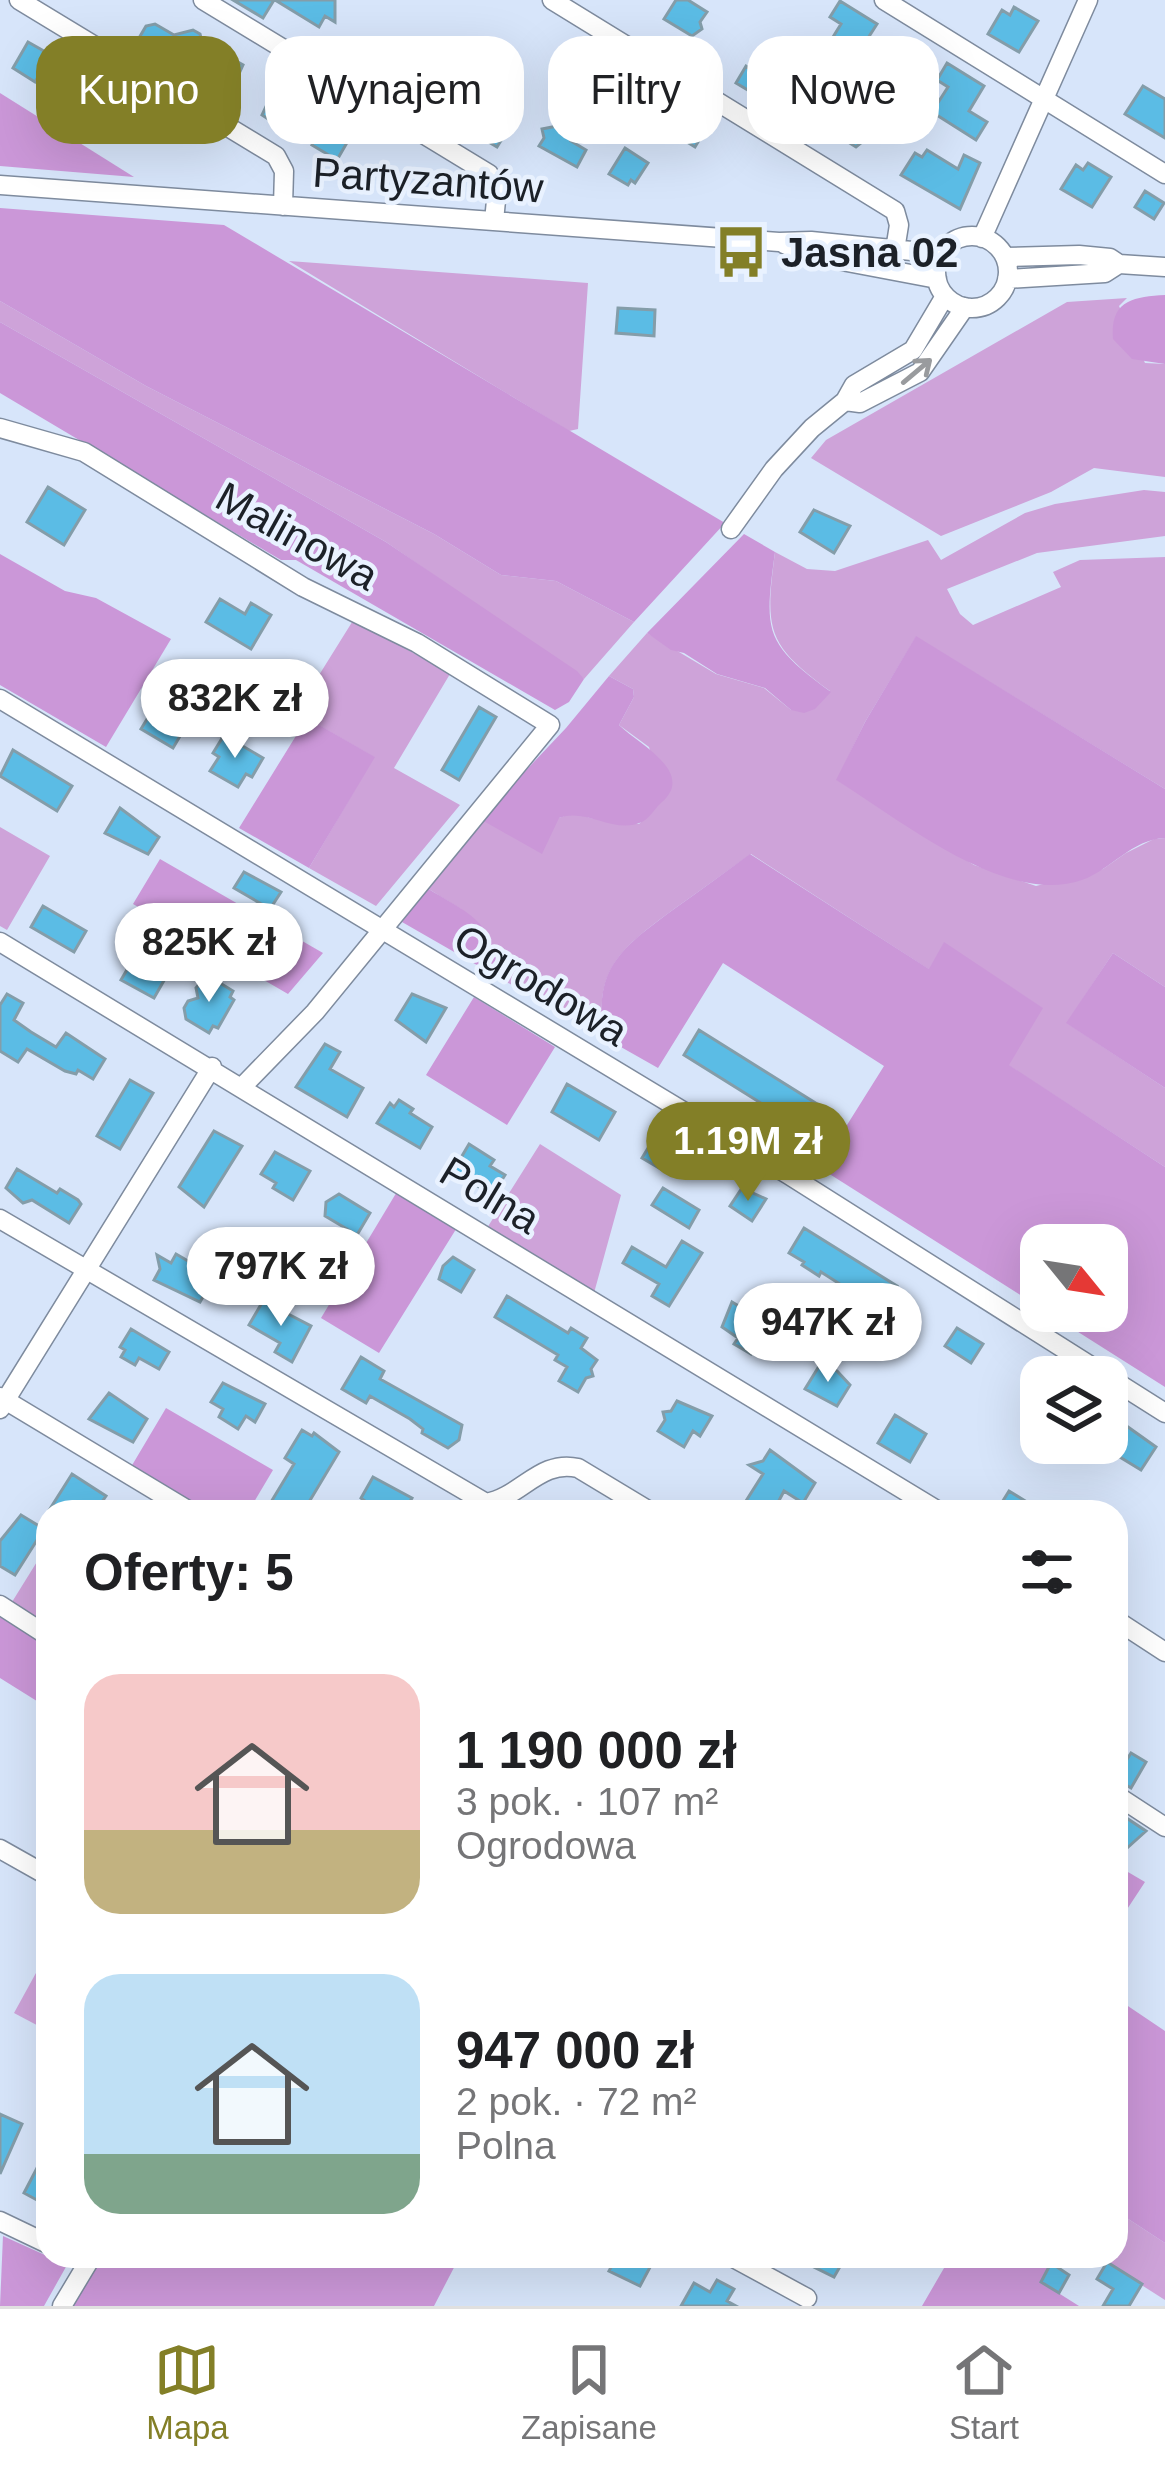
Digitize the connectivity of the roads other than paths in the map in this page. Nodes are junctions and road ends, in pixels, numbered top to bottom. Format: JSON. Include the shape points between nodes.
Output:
{"nodes":[{"id":1,"x":19,"y":0,"type":"edge"},
{"id":2,"x":203,"y":0,"type":"edge"},
{"id":3,"x":552,"y":0,"type":"edge"},
{"id":4,"x":884,"y":0,"type":"edge"},
{"id":5,"x":1088,"y":0,"type":"edge"},
{"id":6,"x":1044,"y":99,"type":"junction"},
{"id":7,"x":1165,"y":175,"type":"edge"},
{"id":8,"x":0,"y":185,"type":"edge"},
{"id":9,"x":283,"y":206,"type":"junction"},
{"id":10,"x":494,"y":220,"type":"junction"},
{"id":11,"x":982,"y":238,"type":"junction"},
{"id":12,"x":779,"y":242,"type":"junction"},
{"id":13,"x":896,"y":249,"type":"junction"},
{"id":14,"x":941,"y":254,"type":"junction"},
{"id":15,"x":1005,"y":257,"type":"junction"},
{"id":16,"x":1119,"y":264,"type":"junction"},
{"id":17,"x":1165,"y":267,"type":"edge"},
{"id":18,"x":892,"y":269,"type":"junction"},
{"id":19,"x":1007,"y":279,"type":"junction"},
{"id":20,"x":941,"y":288,"type":"junction"},
{"id":21,"x":965,"y":307,"type":"junction"},
{"id":22,"x":845,"y":401,"type":"junction"},
{"id":23,"x":0,"y":428,"type":"edge"},
{"id":24,"x":730,"y":529,"type":"dead end"},
{"id":25,"x":0,"y":699,"type":"edge"},
{"id":26,"x":383,"y":932,"type":"junction"},
{"id":27,"x":0,"y":942,"type":"edge"},
{"id":28,"x":212,"y":1067,"type":"junction"},
{"id":29,"x":243,"y":1086,"type":"junction"},
{"id":30,"x":0,"y":1219,"type":"edge"},
{"id":31,"x":85,"y":1270,"type":"junction"},
{"id":32,"x":2,"y":1402,"type":"edge"},
{"id":33,"x":1165,"y":1413,"type":"edge"},
{"id":34,"x":169,"y":1500,"type":"edge"},
{"id":35,"x":480,"y":1500,"type":"edge"},
{"id":36,"x":495,"y":1500,"type":"edge"},
{"id":37,"x":631,"y":1500,"type":"edge"},
{"id":38,"x":920,"y":1500,"type":"edge"},
{"id":39,"x":0,"y":1606,"type":"edge"},
{"id":40,"x":36,"y":1628,"type":"edge"},
{"id":41,"x":1128,"y":1628,"type":"edge"},
{"id":42,"x":1165,"y":1652,"type":"edge"},
{"id":43,"x":1128,"y":1803,"type":"edge"},
{"id":44,"x":1165,"y":1827,"type":"edge"},
{"id":45,"x":0,"y":1849,"type":"edge"},
{"id":46,"x":36,"y":1869,"type":"edge"},
{"id":47,"x":0,"y":2222,"type":"edge"},
{"id":48,"x":36,"y":2238,"type":"edge"},
{"id":49,"x":79,"y":2268,"type":"edge"},
{"id":50,"x":752,"y":2268,"type":"edge"},
{"id":51,"x":807,"y":2298,"type":"dead end"},
{"id":52,"x":62,"y":2306,"type":"edge"}],
"edges":[{"from":1,"to":9,"type":"street","via":[[273,154],[284,171]]},
{"from":2,"to":10,"type":"street","via":[[481,168],[496,190]]},
{"from":3,"to":13,"type":"street","via":[[891,208],[899,221]]},
{"from":4,"to":6,"type":"street"},
{"from":5,"to":6,"type":"street"},
{"from":6,"to":7,"type":"street"},
{"from":6,"to":11,"type":"street"},
{"from":8,"to":9,"type":"street","name":"Partyzantów"},
{"from":9,"to":10,"type":"street","name":"Partyzantów"},
{"from":10,"to":12,"type":"street","name":"Partyzantów"},
{"from":11,"to":14,"type":"street","via":[[960,238]]},
{"from":11,"to":15,"type":"street"},
{"from":12,"to":13,"type":"street","name":"Partyzantów"},
{"from":12,"to":18,"type":"street","name":"Partyzantów"},
{"from":13,"to":14,"type":"street","name":"Partyzantów"},
{"from":13,"to":18,"type":"street"},
{"from":14,"to":20,"type":"street"},
{"from":15,"to":16,"type":"street","via":[[1079,255]]},
{"from":15,"to":19,"type":"street"},
{"from":16,"to":17,"type":"street"},
{"from":16,"to":19,"type":"street","via":[[1105,273]]},
{"from":18,"to":20,"type":"street","name":"Partyzantów"},
{"from":19,"to":21,"type":"street","via":[[990,303]]},
{"from":20,"to":21,"type":"street"},
{"from":20,"to":22,"type":"street","via":[[913,350],[854,386]]},
{"from":22,"to":21,"type":"street","one_way":true,"via":[[860,403],[920,372]]},
{"from":22,"to":24,"type":"street","via":[[795,445]]},
{"from":23,"to":26,"type":"street","name":"Malinowa","via":[[84,452],[550,725]]},
{"from":25,"to":26,"type":"street","name":"Ogrodowa"},
{"from":26,"to":29,"type":"street"},
{"from":26,"to":33,"type":"street","name":"Ogrodowa","via":[[789,1174]]},
{"from":27,"to":28,"type":"street","name":"Polna"},
{"from":28,"to":29,"type":"street","name":"Polna"},
{"from":28,"to":31,"type":"street"},
{"from":29,"to":38,"type":"street","name":"Polna"},
{"from":30,"to":31,"type":"street"},
{"from":31,"to":32,"type":"street"},
{"from":31,"to":35,"type":"street"},
{"from":32,"to":34,"type":"street"},
{"from":36,"to":37,"type":"street","via":[[549,1468],[578,1468]]},
{"from":39,"to":40,"type":"street"},
{"from":41,"to":42,"type":"street"},
{"from":43,"to":44,"type":"street"},
{"from":45,"to":46,"type":"street"},
{"from":47,"to":48,"type":"street"},
{"from":49,"to":52,"type":"street"},
{"from":50,"to":51,"type":"street"}]}
